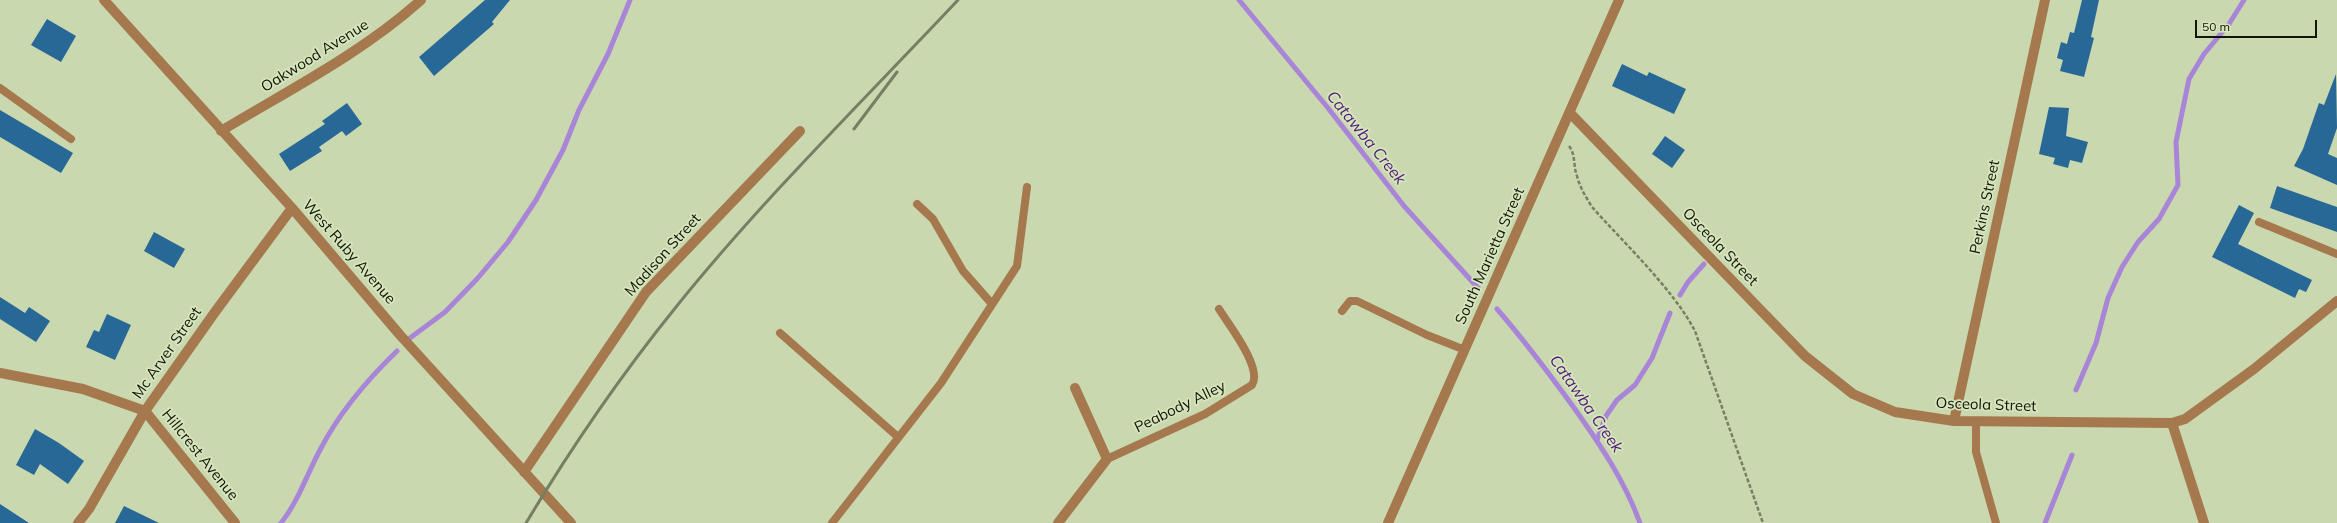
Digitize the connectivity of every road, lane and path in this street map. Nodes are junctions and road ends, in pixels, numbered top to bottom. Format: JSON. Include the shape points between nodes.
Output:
{"nodes":[{"id":1,"x":104,"y":0,"type":"edge"},
{"id":2,"x":421,"y":0,"type":"edge"},
{"id":3,"x":1619,"y":0,"type":"edge"},
{"id":4,"x":2045,"y":0,"type":"edge"},
{"id":5,"x":0,"y":88,"type":"edge"},
{"id":6,"x":1570,"y":114,"type":"junction"},
{"id":7,"x":221,"y":131,"type":"junction"},
{"id":8,"x":800,"y":131,"type":"dead end"},
{"id":9,"x":71,"y":139,"type":"dead end"},
{"id":10,"x":1559,"y":139,"type":"junction"},
{"id":11,"x":1027,"y":187,"type":"dead end"},
{"id":12,"x":917,"y":204,"type":"dead end"},
{"id":13,"x":292,"y":208,"type":"junction"},
{"id":14,"x":2259,"y":222,"type":"dead end"},
{"id":15,"x":2334,"y":253,"type":"edge"},
{"id":16,"x":2337,"y":262,"type":"edge"},
{"id":17,"x":2337,"y":301,"type":"edge"},
{"id":18,"x":992,"y":304,"type":"junction"},
{"id":19,"x":1219,"y":310,"type":"dead end"},
{"id":20,"x":1342,"y":311,"type":"dead end"},
{"id":21,"x":780,"y":333,"type":"dead end"},
{"id":22,"x":1465,"y":350,"type":"junction"},
{"id":23,"x":0,"y":373,"type":"edge"},
{"id":24,"x":1075,"y":388,"type":"dead end"},
{"id":25,"x":145,"y":411,"type":"junction"},
{"id":26,"x":1954,"y":421,"type":"junction"},
{"id":27,"x":1976,"y":421,"type":"junction"},
{"id":28,"x":2172,"y":423,"type":"junction"},
{"id":29,"x":898,"y":437,"type":"junction"},
{"id":30,"x":1107,"y":459,"type":"junction"},
{"id":31,"x":524,"y":472,"type":"junction"},
{"id":32,"x":78,"y":523,"type":"edge"},
{"id":33,"x":235,"y":523,"type":"edge"},
{"id":34,"x":571,"y":523,"type":"edge"},
{"id":35,"x":832,"y":523,"type":"edge"},
{"id":36,"x":1058,"y":523,"type":"edge"},
{"id":37,"x":1388,"y":523,"type":"edge"},
{"id":38,"x":1764,"y":523,"type":"edge"},
{"id":39,"x":1996,"y":523,"type":"edge"},
{"id":40,"x":2204,"y":523,"type":"edge"}],
"edges":[{"from":1,"to":7,"type":"street","name":"West Ruby Avenue"},
{"from":2,"to":7,"type":"street","name":"Oakwood Avenue","via":[[358,49]]},
{"from":3,"to":6,"type":"street","name":"South Marietta Street"},
{"from":4,"to":26,"type":"street","name":"Perkins Street"},
{"from":5,"to":9,"type":"lane"},
{"from":6,"to":10,"type":"street","name":"South Marietta Street"},
{"from":6,"to":26,"type":"street","name":"Osceola Street","via":[[1805,356],[1853,394],[1895,412]]},
{"from":7,"to":13,"type":"street","name":"West Ruby Avenue"},
{"from":8,"to":31,"type":"street","name":"Madison Street","via":[[646,292]]},
{"from":10,"to":22,"type":"street","name":"South Marietta Street"},
{"from":10,"to":38,"type":"path","via":[[1573,152],[1576,174],[1592,207],[1687,316],[1695,331]]},
{"from":11,"to":18,"type":"lane","via":[[1017,266]]},
{"from":12,"to":18,"type":"lane","via":[[933,219],[962,271]]},
{"from":13,"to":25,"type":"street","name":"Mc Arver Street"},
{"from":13,"to":31,"type":"street","name":"West Ruby Avenue","via":[[400,335]]},
{"from":14,"to":15,"type":"lane"},
{"from":15,"to":16,"type":"lane"},
{"from":17,"to":28,"type":"street","name":"Osceola Street","via":[[2185,419]]},
{"from":18,"to":29,"type":"lane","via":[[941,383]]},
{"from":19,"to":30,"type":"lane","name":"Peabody Alley","via":[[1254,368],[1255,380],[1252,385],[1205,414]]},
{"from":20,"to":22,"type":"lane","via":[[1350,301],[1357,301],[1427,335]]},
{"from":21,"to":29,"type":"lane"},
{"from":22,"to":37,"type":"street","name":"South Marietta Street"},
{"from":23,"to":25,"type":"street","name":"Hillcrest Avenue","via":[[83,390]]},
{"from":24,"to":30,"type":"street"},
{"from":25,"to":32,"type":"street","name":"Mc Arver Street","via":[[89,509]]},
{"from":25,"to":33,"type":"street","name":"Hillcrest Avenue"},
{"from":26,"to":27,"type":"street","name":"Osceola Street"},
{"from":27,"to":28,"type":"street","name":"Osceola Street"},
{"from":27,"to":39,"type":"lane","via":[[1976,452]]},
{"from":28,"to":40,"type":"street"},
{"from":29,"to":35,"type":"lane"},
{"from":30,"to":36,"type":"street"},
{"from":31,"to":34,"type":"street","name":"West Ruby Avenue"}]}
